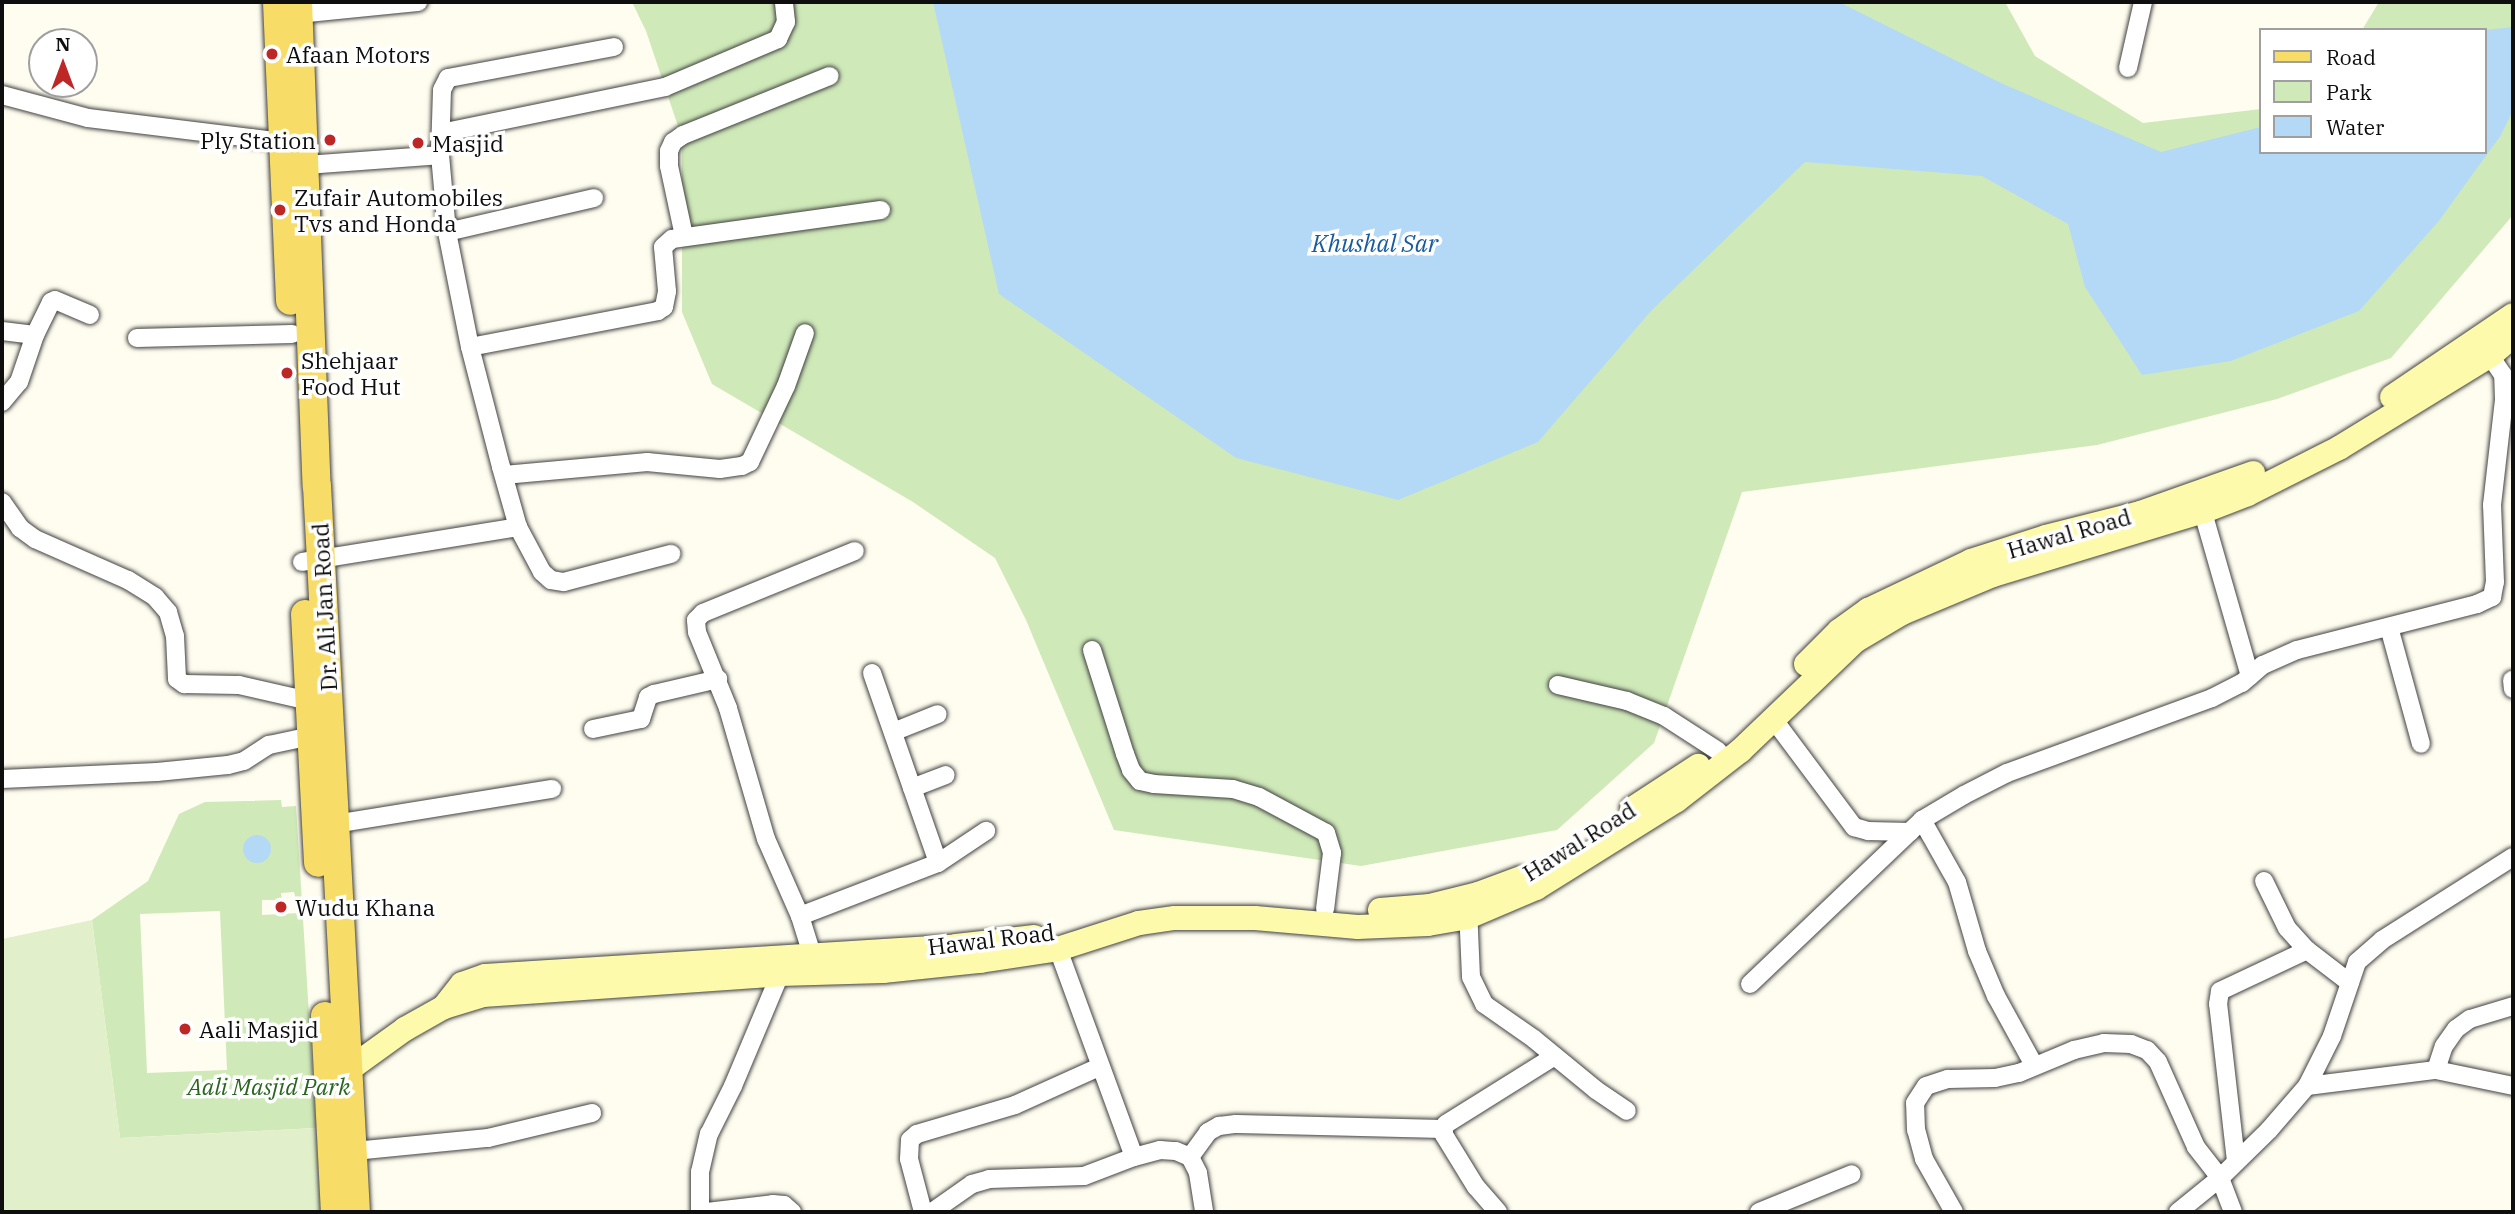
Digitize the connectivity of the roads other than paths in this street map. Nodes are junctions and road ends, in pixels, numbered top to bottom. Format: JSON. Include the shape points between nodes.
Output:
{"nodes":[{"id":1,"x":418,"y":2,"type":"edge"},
{"id":2,"x":784,"y":2,"type":"edge"},
{"id":3,"x":2143,"y":2,"type":"edge"},
{"id":4,"x":291,"y":6,"type":"edge"},
{"id":5,"x":614,"y":47,"type":"dead end"},
{"id":6,"x":2128,"y":68,"type":"dead end"},
{"id":7,"x":830,"y":76,"type":"dead end"},
{"id":8,"x":2,"y":95,"type":"edge"},
{"id":9,"x":441,"y":133,"type":"junction"},
{"id":10,"x":283,"y":142,"type":"junction"},
{"id":11,"x":440,"y":155,"type":"junction"},
{"id":12,"x":305,"y":166,"type":"junction"},
{"id":13,"x":594,"y":198,"type":"dead end"},
{"id":14,"x":881,"y":210,"type":"dead end"},
{"id":15,"x":447,"y":232,"type":"junction"},
{"id":16,"x":684,"y":236,"type":"junction"},
{"id":17,"x":90,"y":315,"type":"dead end"},
{"id":18,"x":2513,"y":315,"type":"edge"},
{"id":19,"x":2,"y":331,"type":"edge"},
{"id":20,"x":805,"y":333,"type":"dead end"},
{"id":21,"x":292,"y":334,"type":"junction"},
{"id":22,"x":35,"y":335,"type":"junction"},
{"id":23,"x":2513,"y":336,"type":"edge"},
{"id":24,"x":137,"y":338,"type":"dead end"},
{"id":25,"x":470,"y":346,"type":"junction"},
{"id":26,"x":2496,"y":362,"type":"edge"},
{"id":27,"x":2,"y":402,"type":"edge"},
{"id":28,"x":504,"y":475,"type":"junction"},
{"id":29,"x":2,"y":502,"type":"edge"},
{"id":30,"x":2200,"y":502,"type":"junction"},
{"id":31,"x":518,"y":527,"type":"junction"},
{"id":32,"x":855,"y":551,"type":"dead end"},
{"id":33,"x":671,"y":554,"type":"dead end"},
{"id":34,"x":311,"y":562,"type":"junction"},
{"id":35,"x":2389,"y":627,"type":"junction"},
{"id":36,"x":1092,"y":650,"type":"dead end"},
{"id":37,"x":873,"y":673,"type":"dead end"},
{"id":38,"x":2249,"y":676,"type":"junction"},
{"id":39,"x":718,"y":679,"type":"junction"},
{"id":40,"x":1559,"y":685,"type":"dead end"},
{"id":41,"x":309,"y":701,"type":"junction"},
{"id":42,"x":938,"y":714,"type":"dead end"},
{"id":43,"x":1765,"y":722,"type":"junction"},
{"id":44,"x":593,"y":729,"type":"dead end"},
{"id":45,"x":893,"y":732,"type":"junction"},
{"id":46,"x":312,"y":736,"type":"junction"},
{"id":47,"x":2421,"y":744,"type":"dead end"},
{"id":48,"x":1718,"y":751,"type":"junction"},
{"id":49,"x":946,"y":775,"type":"dead end"},
{"id":50,"x":2,"y":779,"type":"edge"},
{"id":51,"x":912,"y":788,"type":"junction"},
{"id":52,"x":552,"y":789,"type":"dead end"},
{"id":53,"x":335,"y":824,"type":"junction"},
{"id":54,"x":1916,"y":826,"type":"junction"},
{"id":55,"x":986,"y":831,"type":"dead end"},
{"id":56,"x":2513,"y":857,"type":"edge"},
{"id":57,"x":938,"y":863,"type":"junction"},
{"id":58,"x":2264,"y":881,"type":"dead end"},
{"id":59,"x":1468,"y":907,"type":"junction"},
{"id":60,"x":1325,"y":909,"type":"junction"},
{"id":61,"x":800,"y":916,"type":"junction"},
{"id":62,"x":331,"y":932,"type":"junction"},
{"id":63,"x":1058,"y":949,"type":"junction"},
{"id":64,"x":2307,"y":950,"type":"junction"},
{"id":65,"x":815,"y":965,"type":"junction"},
{"id":66,"x":780,"y":974,"type":"junction"},
{"id":67,"x":2350,"y":983,"type":"junction"},
{"id":68,"x":1750,"y":984,"type":"dead end"},
{"id":69,"x":2513,"y":1006,"type":"edge"},
{"id":70,"x":444,"y":1007,"type":"junction"},
{"id":71,"x":1555,"y":1056,"type":"junction"},
{"id":72,"x":2034,"y":1065,"type":"junction"},
{"id":73,"x":1099,"y":1068,"type":"junction"},
{"id":74,"x":2436,"y":1070,"type":"junction"},
{"id":75,"x":337,"y":1078,"type":"junction"},
{"id":76,"x":2307,"y":1086,"type":"junction"},
{"id":77,"x":2513,"y":1086,"type":"edge"},
{"id":78,"x":1627,"y":1111,"type":"dead end"},
{"id":79,"x":592,"y":1113,"type":"dead end"},
{"id":80,"x":1444,"y":1129,"type":"junction"},
{"id":81,"x":341,"y":1152,"type":"junction"},
{"id":82,"x":1134,"y":1157,"type":"junction"},
{"id":83,"x":1190,"y":1157,"type":"junction"},
{"id":84,"x":2236,"y":1161,"type":"junction"},
{"id":85,"x":1852,"y":1174,"type":"dead end"},
{"id":86,"x":2220,"y":1178,"type":"junction"},
{"id":87,"x":335,"y":1212,"type":"edge"},
{"id":88,"x":356,"y":1212,"type":"edge"},
{"id":89,"x":700,"y":1212,"type":"edge"},
{"id":90,"x":707,"y":1212,"type":"edge"},
{"id":91,"x":792,"y":1212,"type":"edge"},
{"id":92,"x":923,"y":1212,"type":"edge"},
{"id":93,"x":932,"y":1212,"type":"edge"},
{"id":94,"x":1204,"y":1212,"type":"edge"},
{"id":95,"x":1498,"y":1212,"type":"edge"},
{"id":96,"x":1759,"y":1212,"type":"edge"},
{"id":97,"x":1954,"y":1212,"type":"edge"},
{"id":98,"x":2178,"y":1212,"type":"edge"},
{"id":99,"x":2233,"y":1212,"type":"edge"}],
"edges":[{"from":1,"to":4,"type":"street"},
{"from":2,"to":9,"type":"street","via":[[786,22],[778,39],[665,87]]},
{"from":3,"to":6,"type":"street"},
{"from":4,"to":10,"type":"main road","name":"Dr. Ali Jan Road"},
{"from":4,"to":12,"type":"main road","name":"Dr. Ali Jan Road"},
{"from":5,"to":9,"type":"street","via":[[448,78],[442,90]]},
{"from":7,"to":16,"type":"street","via":[[673,142],[669,166]]},
{"from":8,"to":10,"type":"street","via":[[88,118]]},
{"from":9,"to":11,"type":"street"},
{"from":10,"to":21,"type":"main road","name":"Dr. Ali Jan Road"},
{"from":11,"to":12,"type":"street"},
{"from":11,"to":15,"type":"street"},
{"from":12,"to":34,"type":"main road","name":"Dr. Ali Jan Road"},
{"from":13,"to":15,"type":"street"},
{"from":14,"to":16,"type":"street"},
{"from":15,"to":25,"type":"street"},
{"from":16,"to":25,"type":"street","via":[[663,247],[667,292],[664,307],[658,311]]},
{"from":17,"to":22,"type":"street","via":[[55,300]]},
{"from":18,"to":26,"type":"main road","name":"Hawal Road"},
{"from":19,"to":22,"type":"street"},
{"from":20,"to":28,"type":"street","via":[[786,386],[750,462],[742,466],[720,469],[647,462]]},
{"from":21,"to":24,"type":"street"},
{"from":21,"to":34,"type":"main road","name":"Dr. Ali Jan Road"},
{"from":22,"to":27,"type":"street","via":[[19,382]]},
{"from":23,"to":26,"type":"main road","name":"Hawal Road"},
{"from":25,"to":28,"type":"street"},
{"from":26,"to":30,"type":"main road","name":"Hawal Road","via":[[2248,494]]},
{"from":26,"to":35,"type":"street","via":[[2504,399],[2492,505],[2495,582],[2491,597]]},
{"from":28,"to":31,"type":"street"},
{"from":29,"to":41,"type":"street","via":[[20,528],[35,539],[128,580],[155,597],[168,612],[175,636],[177,679],[184,684],[240,685]]},
{"from":30,"to":38,"type":"street"},
{"from":30,"to":43,"type":"main road","name":"Hawal Road","via":[[1993,575],[1902,613],[1855,641]]},
{"from":31,"to":33,"type":"street","via":[[551,580],[564,582]]},
{"from":31,"to":34,"type":"street"},
{"from":32,"to":39,"type":"street","via":[[703,613],[696,620],[697,632]]},
{"from":34,"to":41,"type":"main road","name":"Dr. Ali Jan Road"},
{"from":34,"to":53,"type":"main road","name":"Dr. Ali Jan Road"},
{"from":35,"to":38,"type":"street","via":[[2297,650]]},
{"from":35,"to":47,"type":"street"},
{"from":36,"to":60,"type":"street","via":[[1131,771],[1154,784],[1233,789],[1259,797],[1326,833],[1332,853]]},
{"from":37,"to":45,"type":"street"},
{"from":38,"to":54,"type":"street","via":[[2212,698],[2007,773]]},
{"from":39,"to":44,"type":"street","via":[[654,694],[648,698],[642,719]]},
{"from":39,"to":61,"type":"street","via":[[766,839]]},
{"from":40,"to":48,"type":"street","via":[[1627,701],[1664,716]]},
{"from":41,"to":46,"type":"main road","name":"Dr. Ali Jan Road"},
{"from":42,"to":45,"type":"street"},
{"from":43,"to":48,"type":"main road","name":"Hawal Road"},
{"from":43,"to":54,"type":"street","via":[[1854,827],[1868,831]]},
{"from":43,"to":59,"type":"main road","name":"Hawal Road","via":[[1677,800],[1536,888]]},
{"from":45,"to":51,"type":"street"},
{"from":46,"to":50,"type":"street","via":[[269,745],[228,765]]},
{"from":46,"to":62,"type":"main road","name":"Dr. Ali Jan Road"},
{"from":48,"to":59,"type":"main road","name":"Hawal Road","via":[[1545,867]]},
{"from":49,"to":51,"type":"street"},
{"from":51,"to":57,"type":"street"},
{"from":52,"to":53,"type":"street"},
{"from":53,"to":62,"type":"main road","name":"Dr. Ali Jan Road"},
{"from":54,"to":68,"type":"street"},
{"from":54,"to":72,"type":"street","via":[[1957,882],[1977,951]]},
{"from":55,"to":57,"type":"street"},
{"from":56,"to":67,"type":"street","via":[[2382,940],[2357,962]]},
{"from":57,"to":61,"type":"street"},
{"from":58,"to":64,"type":"street","via":[[2287,928]]},
{"from":59,"to":60,"type":"main road","name":"Hawal Road"},
{"from":59,"to":63,"type":"main road","name":"Hawal Road","via":[[1429,924],[1358,927],[1223,916],[1175,918],[1139,923]]},
{"from":59,"to":71,"type":"street","via":[[1471,977],[1484,1004]]},
{"from":60,"to":65,"type":"main road","name":"Hawal Road","via":[[1223,901],[1159,904],[1030,937]]},
{"from":61,"to":65,"type":"street"},
{"from":62,"to":75,"type":"main road","name":"Dr. Ali Jan Road"},
{"from":63,"to":65,"type":"main road","name":"Hawal Road","via":[[969,962]]},
{"from":63,"to":73,"type":"street"},
{"from":64,"to":67,"type":"street"},
{"from":64,"to":84,"type":"street","via":[[2220,991]]},
{"from":65,"to":66,"type":"main road","name":"Hawal Road"},
{"from":65,"to":70,"type":"main road","name":"Hawal Road","via":[[485,976],[462,984]]},
{"from":66,"to":70,"type":"main road","name":"Hawal Road","via":[[520,990]]},
{"from":66,"to":89,"type":"street","via":[[709,1134],[700,1172]]},
{"from":67,"to":76,"type":"street","via":[[2333,1036]]},
{"from":69,"to":74,"type":"street","via":[[2470,1019],[2456,1029]]},
{"from":70,"to":75,"type":"main road","name":"Hawal Road","via":[[380,1045]]},
{"from":71,"to":78,"type":"street"},
{"from":71,"to":80,"type":"street"},
{"from":72,"to":86,"type":"street","via":[[2104,1043],[2147,1050],[2158,1062],[2196,1147]]},
{"from":72,"to":97,"type":"street","via":[[2019,1073],[1948,1079],[1926,1086],[1915,1103],[1924,1159]]},
{"from":73,"to":82,"type":"street"},
{"from":73,"to":92,"type":"street","via":[[1015,1105],[917,1134],[910,1140],[909,1158]]},
{"from":74,"to":76,"type":"street"},
{"from":74,"to":77,"type":"street"},
{"from":75,"to":81,"type":"main road","name":"Dr. Ali Jan Road"},
{"from":76,"to":84,"type":"street"},
{"from":79,"to":81,"type":"street","via":[[475,1140]]},
{"from":80,"to":83,"type":"street","via":[[1236,1124],[1208,1132]]},
{"from":80,"to":95,"type":"street","via":[[1476,1186]]},
{"from":81,"to":87,"type":"main road","name":"Dr. Ali Jan Road"},
{"from":81,"to":88,"type":"main road","name":"Dr. Ali Jan Road"},
{"from":82,"to":83,"type":"street","via":[[1160,1150]]},
{"from":82,"to":93,"type":"street","via":[[1084,1176],[989,1179],[972,1184]]},
{"from":83,"to":94,"type":"street","via":[[1198,1173]]},
{"from":84,"to":86,"type":"street"},
{"from":85,"to":96,"type":"street"},
{"from":86,"to":98,"type":"street"},
{"from":86,"to":99,"type":"street"},
{"from":90,"to":91,"type":"street","via":[[773,1204]]}]}
